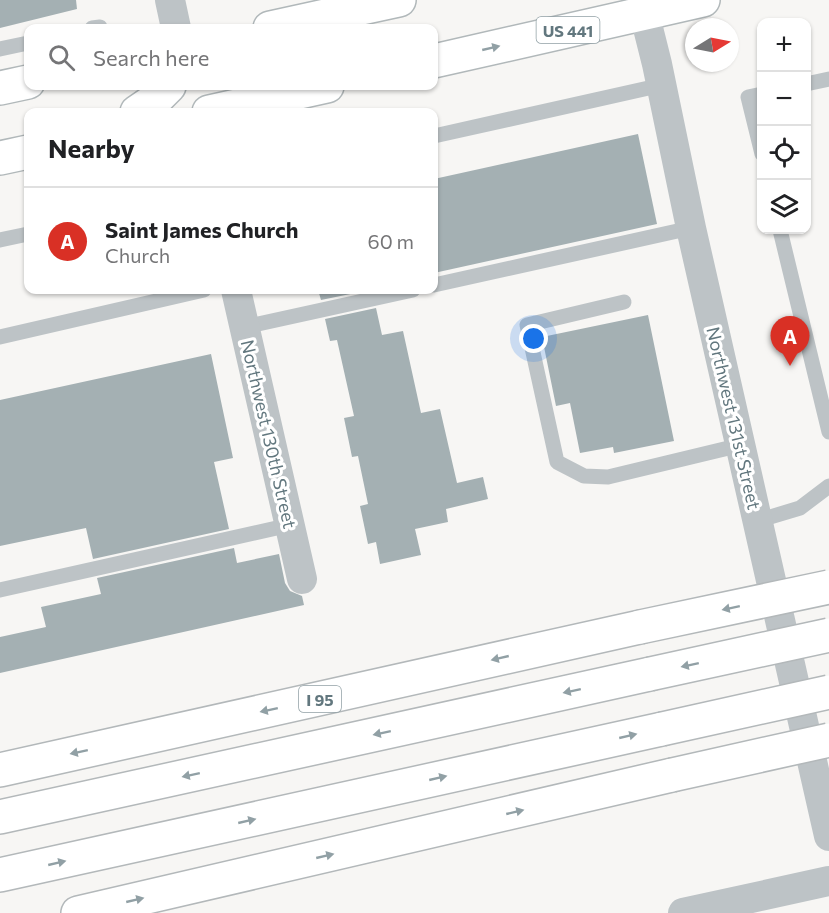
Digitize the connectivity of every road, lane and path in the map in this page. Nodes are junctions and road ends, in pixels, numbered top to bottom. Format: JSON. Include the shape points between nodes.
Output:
{"nodes":[{"id":1,"x":170,"y":0,"type":"edge"},
{"id":2,"x":399,"y":0,"type":"edge"},
{"id":3,"x":703,"y":0,"type":"edge"},
{"id":4,"x":642,"y":6,"type":"edge"},
{"id":5,"x":175,"y":24,"type":"edge"},
{"id":6,"x":288,"y":24,"type":"edge"},
{"id":7,"x":24,"y":44,"type":"edge"},
{"id":8,"x":0,"y":49,"type":"edge"},
{"id":9,"x":438,"y":60,"type":"edge"},
{"id":10,"x":829,"y":79,"type":"edge"},
{"id":11,"x":24,"y":83,"type":"edge"},
{"id":12,"x":811,"y":83,"type":"edge"},
{"id":13,"x":662,"y":85,"type":"junction"},
{"id":14,"x":0,"y":88,"type":"edge"},
{"id":15,"x":165,"y":90,"type":"edge"},
{"id":16,"x":309,"y":90,"type":"edge"},
{"id":17,"x":757,"y":95,"type":"edge"},
{"id":18,"x":143,"y":108,"type":"edge"},
{"id":19,"x":227,"y":108,"type":"edge"},
{"id":20,"x":757,"y":134,"type":"edge"},
{"id":21,"x":438,"y":135,"type":"edge"},
{"id":22,"x":24,"y":153,"type":"edge"},
{"id":23,"x":0,"y":158,"type":"edge"},
{"id":24,"x":691,"y":228,"type":"junction"},
{"id":25,"x":781,"y":234,"type":"edge"},
{"id":26,"x":24,"y":235,"type":"edge"},
{"id":27,"x":0,"y":240,"type":"edge"},
{"id":28,"x":438,"y":284,"type":"edge"},
{"id":29,"x":167,"y":294,"type":"edge"},
{"id":30,"x":237,"y":294,"type":"edge"},
{"id":31,"x":395,"y":294,"type":"edge"},
{"id":32,"x":624,"y":302,"type":"dead end"},
{"id":33,"x":244,"y":327,"type":"junction"},
{"id":34,"x":0,"y":337,"type":"edge"},
{"id":35,"x":829,"y":432,"type":"edge"},
{"id":36,"x":741,"y":445,"type":"junction"},
{"id":37,"x":829,"y":486,"type":"edge"},
{"id":38,"x":757,"y":521,"type":"junction"},
{"id":39,"x":290,"y":525,"type":"junction"},
{"id":40,"x":302,"y":579,"type":"dead end"},
{"id":41,"x":829,"y":587,"type":"edge"},
{"id":42,"x":0,"y":590,"type":"edge"},
{"id":43,"x":829,"y":635,"type":"edge"},
{"id":44,"x":829,"y":692,"type":"edge"},
{"id":45,"x":829,"y":740,"type":"edge"},
{"id":46,"x":0,"y":770,"type":"edge"},
{"id":47,"x":0,"y":817,"type":"edge"},
{"id":48,"x":829,"y":836,"type":"edge"},
{"id":49,"x":0,"y":875,"type":"edge"},
{"id":50,"x":829,"y":881,"type":"edge"},
{"id":51,"x":78,"y":913,"type":"edge"},
{"id":52,"x":683,"y":913,"type":"edge"}],
"edges":[{"from":1,"to":5,"type":"street"},
{"from":2,"to":6,"type":"main road"},
{"from":3,"to":4,"type":"main road","number":"US 441"},
{"from":9,"to":4,"type":"main road","number":"US 441","one_way":true},
{"from":4,"to":13,"type":"street","name":"Northwest 131st Street"},
{"from":7,"to":8,"type":"lane"},
{"from":10,"to":12,"type":"lane"},
{"from":11,"to":14,"type":"main road"},
{"from":13,"to":21,"type":"lane"},
{"from":13,"to":24,"type":"street","name":"Northwest 131st Street"},
{"from":15,"to":18,"type":"main road"},
{"from":16,"to":19,"type":"main road"},
{"from":17,"to":20,"type":"lane","via":[[748,97]]},
{"from":22,"to":23,"type":"main road"},
{"from":24,"to":28,"type":"lane"},
{"from":24,"to":36,"type":"street","name":"Northwest 131st Street"},
{"from":25,"to":35,"type":"lane"},
{"from":26,"to":27,"type":"lane"},
{"from":29,"to":34,"type":"lane"},
{"from":30,"to":33,"type":"street","name":"Northwest 130th Street"},
{"from":31,"to":33,"type":"lane"},
{"from":32,"to":36,"type":"lane","via":[[527,325],[557,462],[584,476],[608,477]]},
{"from":33,"to":39,"type":"street","name":"Northwest 130th Street"},
{"from":36,"to":38,"type":"street","name":"Northwest 131st Street"},
{"from":37,"to":38,"type":"lane","via":[[800,508]]},
{"from":38,"to":48,"type":"street","name":"Northwest 131st Street"},
{"from":39,"to":40,"type":"street","name":"Northwest 130th Street"},
{"from":39,"to":42,"type":"lane"},
{"from":41,"to":46,"type":"main road","number":"I 95","one_way":true,"bridge":true},
{"from":43,"to":47,"type":"main road","one_way":true,"bridge":true},
{"from":49,"to":44,"type":"main road","one_way":true,"bridge":true},
{"from":51,"to":45,"type":"main road","one_way":true,"bridge":true},
{"from":50,"to":52,"type":"street"}]}
